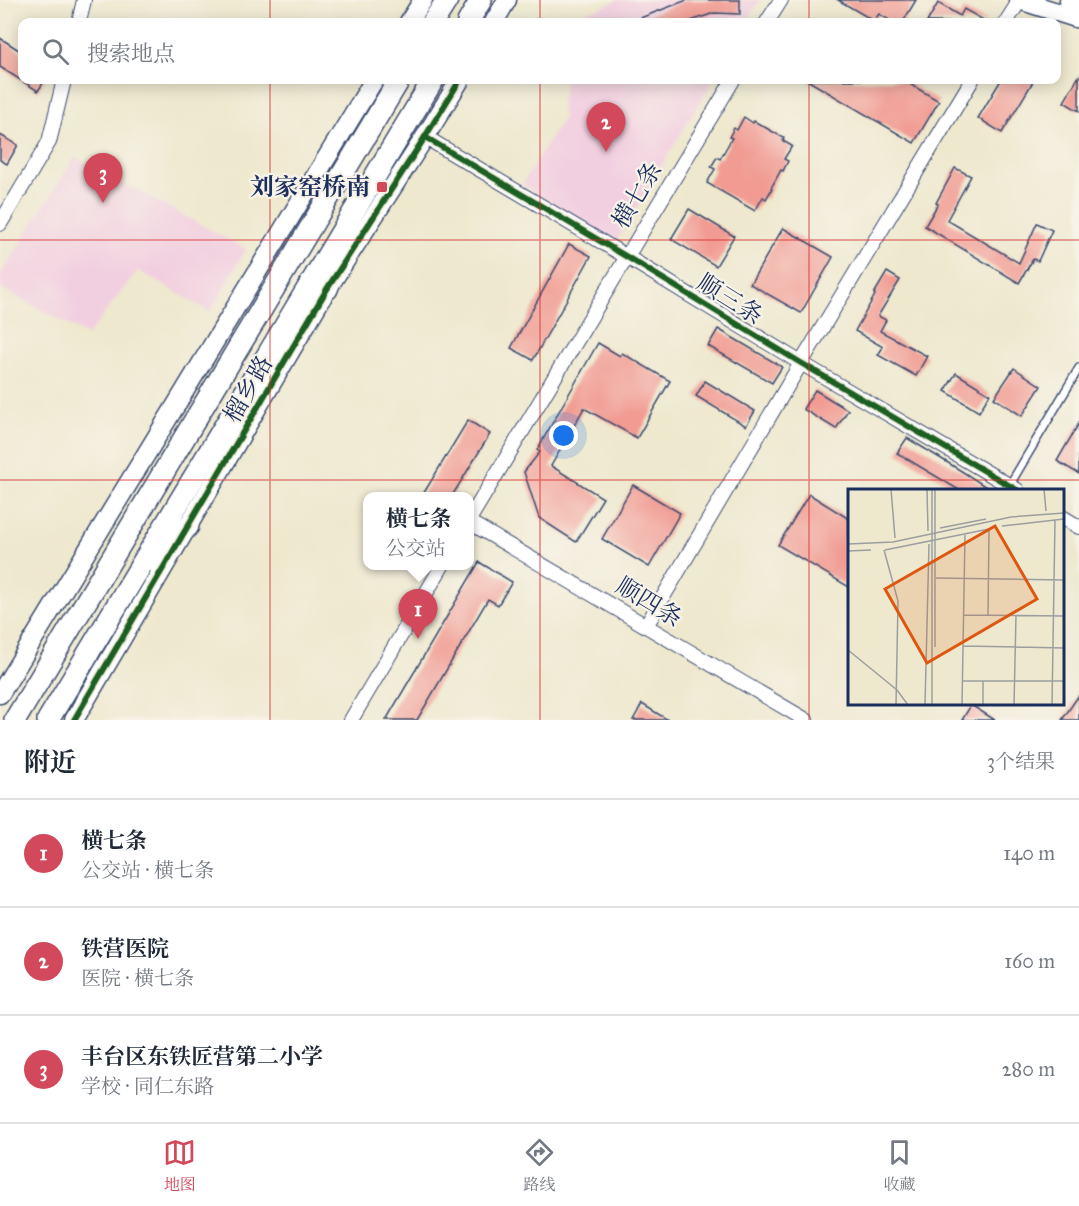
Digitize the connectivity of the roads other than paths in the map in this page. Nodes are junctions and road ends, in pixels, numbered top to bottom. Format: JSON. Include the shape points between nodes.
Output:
{"nodes":[{"id":1,"x":84,"y":0,"type":"edge"},
{"id":2,"x":423,"y":0,"type":"edge"},
{"id":3,"x":447,"y":0,"type":"edge"},
{"id":4,"x":481,"y":0,"type":"edge"},
{"id":5,"x":507,"y":0,"type":"edge"},
{"id":6,"x":781,"y":0,"type":"edge"},
{"id":7,"x":1019,"y":0,"type":"edge"},
{"id":8,"x":1072,"y":0,"type":"edge"},
{"id":9,"x":1079,"y":4,"type":"edge"},
{"id":10,"x":80,"y":18,"type":"edge"},
{"id":11,"x":412,"y":18,"type":"edge"},
{"id":12,"x":436,"y":18,"type":"edge"},
{"id":13,"x":470,"y":18,"type":"edge"},
{"id":14,"x":496,"y":18,"type":"edge"},
{"id":15,"x":770,"y":18,"type":"edge"},
{"id":16,"x":1008,"y":18,"type":"edge"},
{"id":17,"x":1079,"y":19,"type":"edge"},
{"id":18,"x":63,"y":84,"type":"edge"},
{"id":19,"x":372,"y":84,"type":"edge"},
{"id":20,"x":397,"y":84,"type":"edge"},
{"id":21,"x":431,"y":84,"type":"edge"},
{"id":22,"x":458,"y":84,"type":"edge"},
{"id":23,"x":731,"y":84,"type":"edge"},
{"id":24,"x":970,"y":84,"type":"edge"},
{"id":25,"x":425,"y":137,"type":"junction"},
{"id":26,"x":356,"y":208,"type":"junction"},
{"id":27,"x":0,"y":224,"type":"edge"},
{"id":28,"x":627,"y":256,"type":"junction"},
{"id":29,"x":327,"y":290,"type":"junction"},
{"id":30,"x":801,"y":363,"type":"junction"},
{"id":31,"x":1079,"y":368,"type":"edge"},
{"id":32,"x":1013,"y":488,"type":"edge"},
{"id":33,"x":474,"y":513,"type":"edge"},
{"id":34,"x":1064,"y":518,"type":"edge"},
{"id":35,"x":474,"y":524,"type":"edge"},
{"id":36,"x":188,"y":526,"type":"junction"},
{"id":37,"x":1079,"y":527,"type":"edge"},
{"id":38,"x":440,"y":570,"type":"edge"},
{"id":39,"x":130,"y":584,"type":"junction"},
{"id":40,"x":646,"y":627,"type":"junction"},
{"id":41,"x":0,"y":694,"type":"edge"},
{"id":42,"x":15,"y":720,"type":"edge"},
{"id":43,"x":48,"y":720,"type":"edge"},
{"id":44,"x":74,"y":720,"type":"edge"},
{"id":45,"x":351,"y":720,"type":"edge"},
{"id":46,"x":806,"y":720,"type":"edge"}],
"edges":[{"from":1,"to":10,"type":"street"},
{"from":2,"to":11,"type":"street"},
{"from":3,"to":12,"type":"main road"},
{"from":4,"to":13,"type":"main road"},
{"from":5,"to":14,"type":"street"},
{"from":6,"to":15,"type":"street"},
{"from":7,"to":16,"type":"street"},
{"from":7,"to":17,"type":"street"},
{"from":8,"to":9,"type":"highway"},
{"from":18,"to":27,"type":"street","via":[[49,142]]},
{"from":19,"to":41,"type":"street"},
{"from":20,"to":42,"type":"main road","name":"榴乡路"},
{"from":21,"to":26,"type":"main road","name":"榴乡路"},
{"from":22,"to":25,"type":"street","name":"榴乡路"},
{"from":23,"to":28,"type":"street","name":"横七条"},
{"from":24,"to":30,"type":"street"},
{"from":25,"to":28,"type":"street","name":"顺三条"},
{"from":25,"to":29,"type":"street","name":"榴乡路"},
{"from":26,"to":29,"type":"main road"},
{"from":26,"to":39,"type":"main road","name":"榴乡路"},
{"from":28,"to":30,"type":"street","name":"顺三条"},
{"from":28,"to":33,"type":"street","name":"横七条"},
{"from":29,"to":36,"type":"street","name":"榴乡路"},
{"from":30,"to":32,"type":"street","name":"顺三条"},
{"from":30,"to":40,"type":"street"},
{"from":31,"to":32,"type":"lane"},
{"from":34,"to":37,"type":"street"},
{"from":35,"to":40,"type":"street","name":"顺四条"},
{"from":36,"to":39,"type":"main road"},
{"from":36,"to":44,"type":"street","name":"榴乡路"},
{"from":38,"to":45,"type":"street"},
{"from":39,"to":43,"type":"main road","name":"榴乡路"},
{"from":40,"to":46,"type":"street","name":"顺四条"}]}
